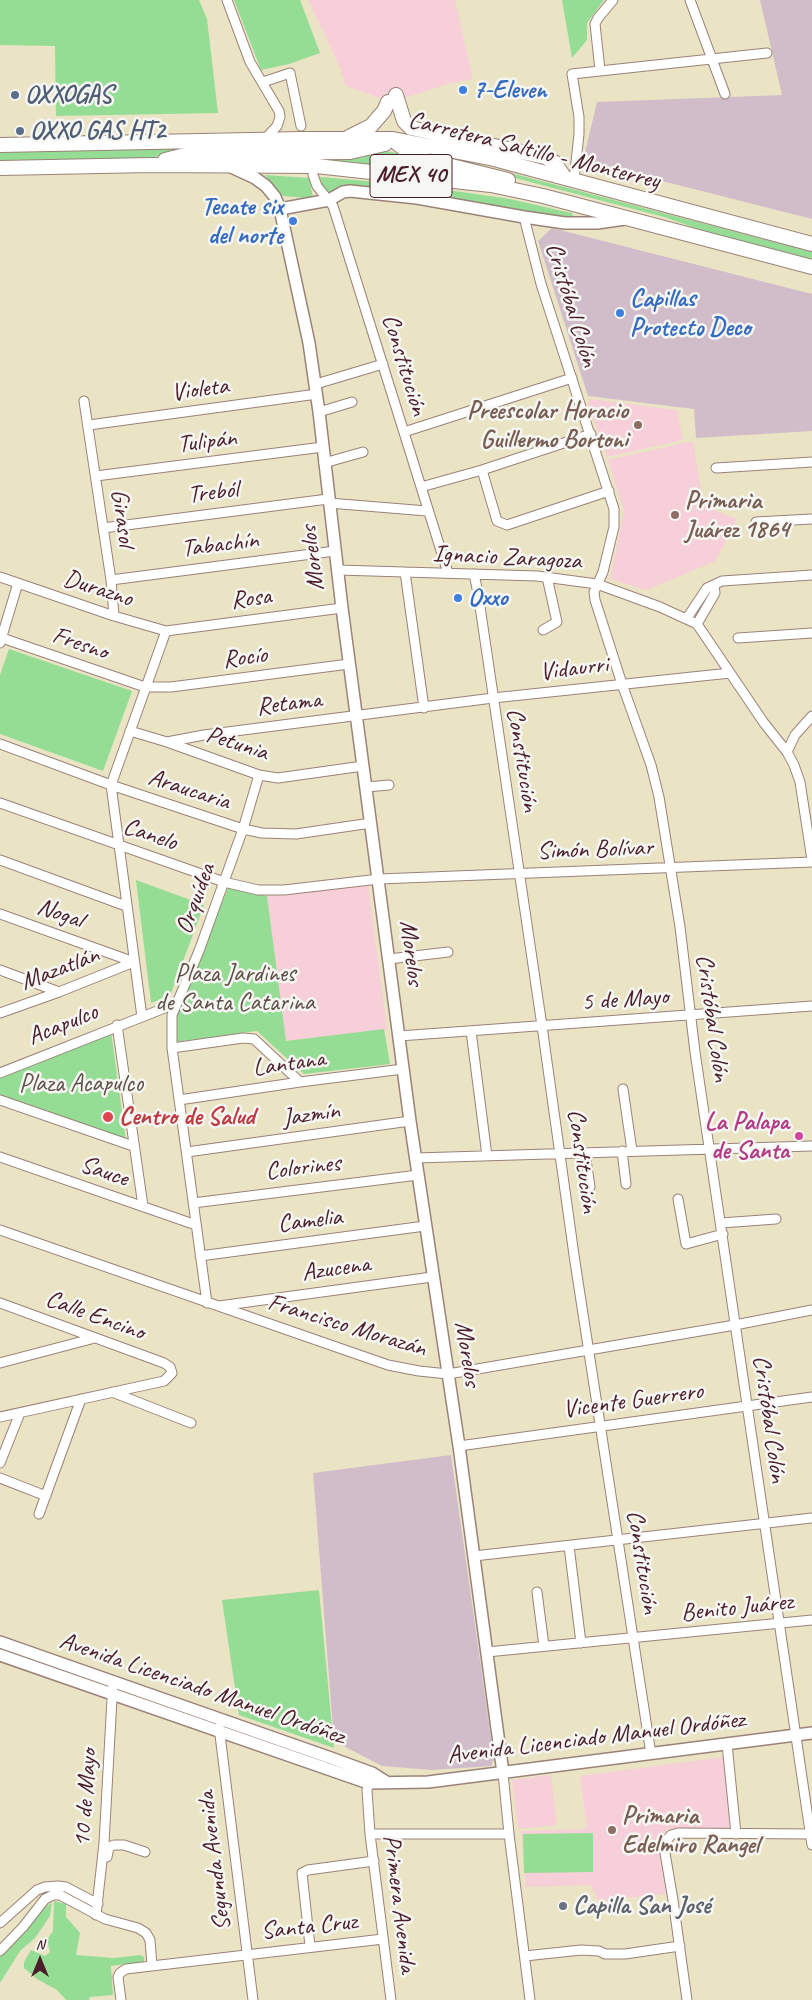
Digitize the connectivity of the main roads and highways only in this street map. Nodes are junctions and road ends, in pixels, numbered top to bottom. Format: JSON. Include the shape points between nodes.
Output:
{"nodes":[{"id":1,"x":341,"y":139,"type":"junction"},
{"id":2,"x":393,"y":139,"type":"junction"},
{"id":3,"x":0,"y":144,"type":"edge"},
{"id":4,"x":150,"y":165,"type":"junction"},
{"id":5,"x":0,"y":168,"type":"edge"},
{"id":6,"x":569,"y":179,"type":"junction"},
{"id":7,"x":812,"y":244,"type":"edge"},
{"id":8,"x":730,"y":246,"type":"junction"},
{"id":9,"x":812,"y":266,"type":"edge"}],
"edges":[{"from":1,"to":2,"type":"main road","name":"Carretera Saltillo - Monterrey","number":"MEX 40"},
{"from":1,"to":3,"type":"main road","name":"Carretera Saltillo - Monterrey","number":"MEX 40"},
{"from":1,"to":6,"type":"main road","via":[[371,126],[392,99],[411,128],[545,157]]},
{"from":2,"to":4,"type":"main road","via":[[358,151],[211,153],[181,156]]},
{"from":2,"to":6,"type":"main road","name":"Carretera Saltillo - Monterrey","number":"MEX 40"},
{"from":2,"to":8,"type":"main road","via":[[423,159],[665,220]]},
{"from":4,"to":5,"type":"main road","name":"Carretera Saltillo - Monterrey","number":"MEX 40"},
{"from":4,"to":8,"type":"main road","name":"Carretera Saltillo - Monterrey","number":"MEX 40","via":[[316,166],[490,185]]},
{"from":6,"to":7,"type":"main road","name":"Carretera Saltillo - Monterrey","number":"MEX 40"},
{"from":8,"to":9,"type":"main road","name":"Carretera Saltillo - Monterrey","number":"MEX 40"}]}
